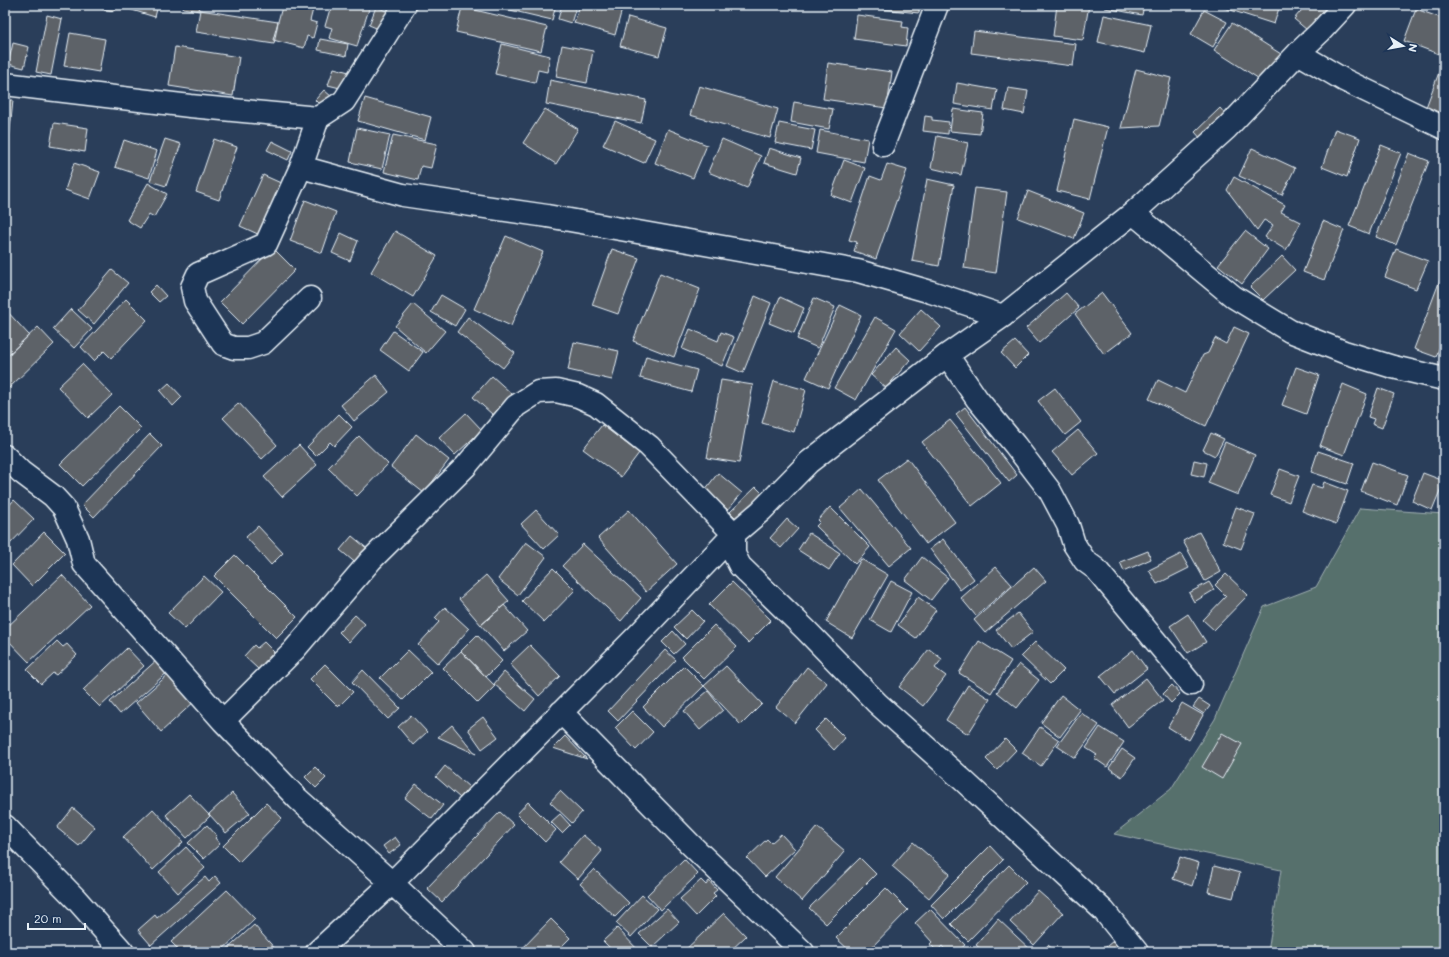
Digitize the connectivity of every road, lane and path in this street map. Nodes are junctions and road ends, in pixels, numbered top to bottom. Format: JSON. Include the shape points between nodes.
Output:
{"nodes":[{"id":1,"x":405,"y":5,"type":"edge"},
{"id":2,"x":937,"y":5,"type":"edge"},
{"id":3,"x":1345,"y":5,"type":"edge"},
{"id":4,"x":1298,"y":53,"type":"junction"},
{"id":5,"x":5,"y":84,"type":"edge"},
{"id":6,"x":318,"y":118,"type":"junction"},
{"id":7,"x":1444,"y":128,"type":"edge"},
{"id":8,"x":883,"y":145,"type":"dead end"},
{"id":9,"x":301,"y":167,"type":"junction"},
{"id":10,"x":1133,"y":213,"type":"junction"},
{"id":11,"x":310,"y":298,"type":"dead end"},
{"id":12,"x":1003,"y":316,"type":"junction"},
{"id":13,"x":947,"y":355,"type":"junction"},
{"id":14,"x":1444,"y":379,"type":"edge"},
{"id":15,"x":5,"y":456,"type":"edge"},
{"id":16,"x":734,"y":534,"type":"junction"},
{"id":17,"x":1191,"y":684,"type":"dead end"},
{"id":18,"x":561,"y":712,"type":"junction"},
{"id":19,"x":223,"y":721,"type":"junction"},
{"id":20,"x":5,"y":826,"type":"edge"},
{"id":21,"x":392,"y":883,"type":"junction"},
{"id":22,"x":123,"y":952,"type":"edge"},
{"id":23,"x":317,"y":952,"type":"edge"},
{"id":24,"x":465,"y":952,"type":"edge"},
{"id":25,"x":803,"y":952,"type":"edge"},
{"id":26,"x":1137,"y":952,"type":"edge"}],
"edges":[{"from":1,"to":6,"type":"street","via":[[344,101]]},
{"from":2,"to":8,"type":"street"},
{"from":3,"to":4,"type":"street"},
{"from":4,"to":7,"type":"street","via":[[1344,80]]},
{"from":4,"to":10,"type":"street","via":[[1227,128]]},
{"from":5,"to":6,"type":"street"},
{"from":6,"to":9,"type":"street"},
{"from":9,"to":11,"type":"street","via":[[266,244],[198,274],[192,287],[195,301],[223,344],[234,348],[248,348],[263,343]]},
{"from":9,"to":12,"type":"street","via":[[403,195],[547,216],[858,271]]},
{"from":10,"to":12,"type":"street"},
{"from":10,"to":14,"type":"street","via":[[1234,296],[1290,331],[1393,368]]},
{"from":12,"to":13,"type":"street"},
{"from":13,"to":16,"type":"street","via":[[809,462],[761,511]]},
{"from":13,"to":17,"type":"street","via":[[977,399],[1050,492],[1068,525],[1074,544],[1085,561],[1096,569]]},
{"from":15,"to":19,"type":"street","via":[[64,508],[78,539],[84,564]]},
{"from":16,"to":18,"type":"street"},
{"from":16,"to":19,"type":"street","via":[[649,446],[596,404],[578,396],[556,391],[538,392],[516,406],[466,466],[371,560],[294,650]]},
{"from":16,"to":26,"type":"street","via":[[734,554],[740,566],[877,703],[1104,911]]},
{"from":18,"to":21,"type":"street"},
{"from":18,"to":25,"type":"street","via":[[690,844]]},
{"from":19,"to":21,"type":"street","via":[[298,800]]},
{"from":20,"to":22,"type":"street"},
{"from":21,"to":23,"type":"street"},
{"from":21,"to":24,"type":"street"}]}
